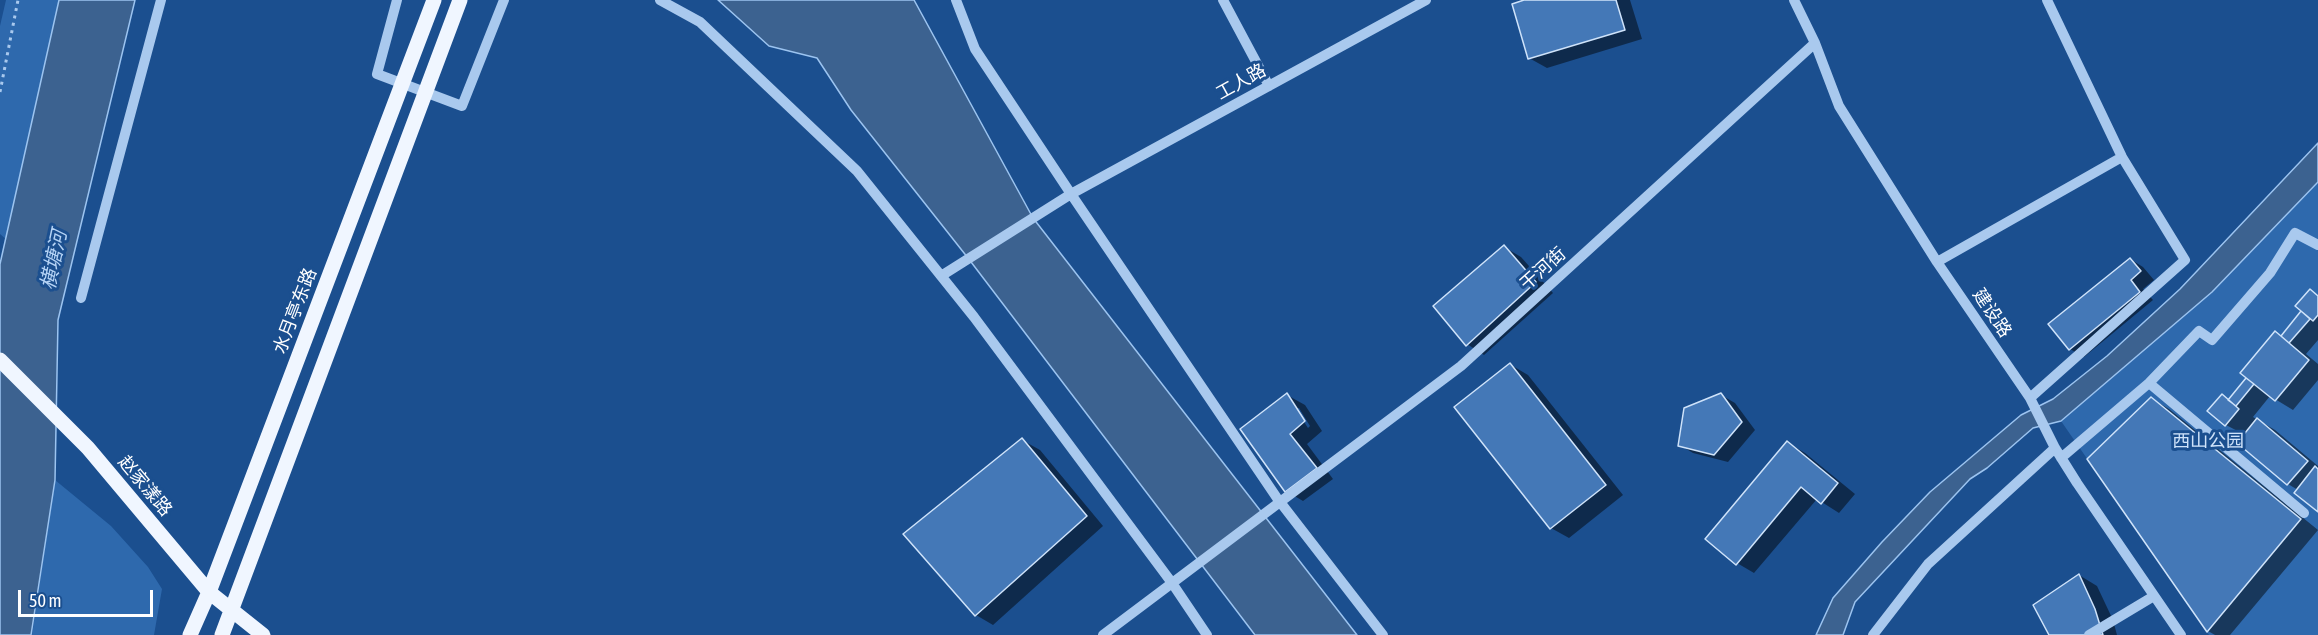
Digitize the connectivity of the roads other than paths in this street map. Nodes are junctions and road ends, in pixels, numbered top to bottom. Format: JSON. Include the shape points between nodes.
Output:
{"nodes":[{"id":1,"x":161,"y":0,"type":"edge"},
{"id":2,"x":397,"y":0,"type":"edge"},
{"id":3,"x":434,"y":0,"type":"edge"},
{"id":4,"x":460,"y":0,"type":"edge"},
{"id":5,"x":504,"y":0,"type":"edge"},
{"id":6,"x":660,"y":0,"type":"edge"},
{"id":7,"x":956,"y":0,"type":"edge"},
{"id":8,"x":1223,"y":0,"type":"edge"},
{"id":9,"x":1426,"y":0,"type":"edge"},
{"id":10,"x":1794,"y":0,"type":"edge"},
{"id":11,"x":2047,"y":0,"type":"edge"},
{"id":12,"x":1815,"y":43,"type":"junction"},
{"id":13,"x":403,"y":84,"type":"junction"},
{"id":14,"x":1269,"y":86,"type":"junction"},
{"id":15,"x":426,"y":92,"type":"junction"},
{"id":16,"x":2122,"y":157,"type":"junction"},
{"id":17,"x":1071,"y":194,"type":"junction"},
{"id":18,"x":2318,"y":245,"type":"edge"},
{"id":19,"x":1937,"y":262,"type":"junction"},
{"id":20,"x":941,"y":276,"type":"junction"},
{"id":21,"x":81,"y":298,"type":"dead end"},
{"id":22,"x":0,"y":360,"type":"edge"},
{"id":23,"x":2149,"y":383,"type":"junction"},
{"id":24,"x":2030,"y":398,"type":"junction"},
{"id":25,"x":2058,"y":453,"type":"junction"},
{"id":26,"x":1280,"y":502,"type":"junction"},
{"id":27,"x":2304,"y":513,"type":"dead end"},
{"id":28,"x":1176,"y":579,"type":"junction"},
{"id":29,"x":209,"y":592,"type":"junction"},
{"id":30,"x":2154,"y":596,"type":"junction"},
{"id":31,"x":233,"y":611,"type":"junction"},
{"id":32,"x":190,"y":635,"type":"edge"},
{"id":33,"x":222,"y":635,"type":"edge"},
{"id":34,"x":263,"y":635,"type":"edge"},
{"id":35,"x":1102,"y":635,"type":"edge"},
{"id":36,"x":1207,"y":635,"type":"edge"},
{"id":37,"x":1383,"y":635,"type":"edge"},
{"id":38,"x":1873,"y":635,"type":"edge"},
{"id":39,"x":2089,"y":635,"type":"edge"},
{"id":40,"x":2181,"y":635,"type":"edge"}],
"edges":[{"from":1,"to":21,"type":"street"},
{"from":2,"to":13,"type":"street","via":[[377,74]]},
{"from":3,"to":13,"type":"main road","name":"水月亭东路"},
{"from":4,"to":15,"type":"main road"},
{"from":5,"to":15,"type":"street","via":[[462,105]]},
{"from":6,"to":20,"type":"street","via":[[700,22],[857,171]]},
{"from":7,"to":17,"type":"street","via":[[975,49]]},
{"from":8,"to":14,"type":"street"},
{"from":9,"to":14,"type":"street","name":"工人路"},
{"from":10,"to":12,"type":"street","name":"建设路"},
{"from":11,"to":16,"type":"street"},
{"from":12,"to":19,"type":"street","name":"建设路","via":[[1839,106]]},
{"from":12,"to":26,"type":"street","name":"干河街","via":[[1461,366]]},
{"from":13,"to":15,"type":"street"},
{"from":13,"to":29,"type":"main road","name":"水月亭东路"},
{"from":14,"to":17,"type":"street","name":"工人路"},
{"from":15,"to":31,"type":"main road"},
{"from":16,"to":19,"type":"street"},
{"from":16,"to":24,"type":"street","via":[[2186,260]]},
{"from":17,"to":20,"type":"street","name":"工人路"},
{"from":17,"to":26,"type":"street"},
{"from":18,"to":23,"type":"street","via":[[2295,233],[2270,273],[2212,340],[2199,331]]},
{"from":19,"to":24,"type":"street","name":"建设路"},
{"from":20,"to":28,"type":"street"},
{"from":22,"to":29,"type":"main road","name":"赵家漾路","via":[[88,448]]},
{"from":23,"to":25,"type":"street"},
{"from":23,"to":27,"type":"street"},
{"from":24,"to":25,"type":"street","name":"建设路"},
{"from":25,"to":30,"type":"street","name":"建设路"},
{"from":25,"to":38,"type":"street","via":[[1928,564]]},
{"from":26,"to":28,"type":"street","name":"干河街"},
{"from":26,"to":37,"type":"street"},
{"from":28,"to":35,"type":"street","name":"干河街"},
{"from":28,"to":36,"type":"street"},
{"from":29,"to":31,"type":"main road","name":"赵家漾路"},
{"from":29,"to":32,"type":"main road","name":"水月亭东路"},
{"from":30,"to":39,"type":"street"},
{"from":30,"to":40,"type":"street","name":"建设路"},
{"from":31,"to":33,"type":"main road"},
{"from":31,"to":34,"type":"main road","name":"赵家漾路"}]}
